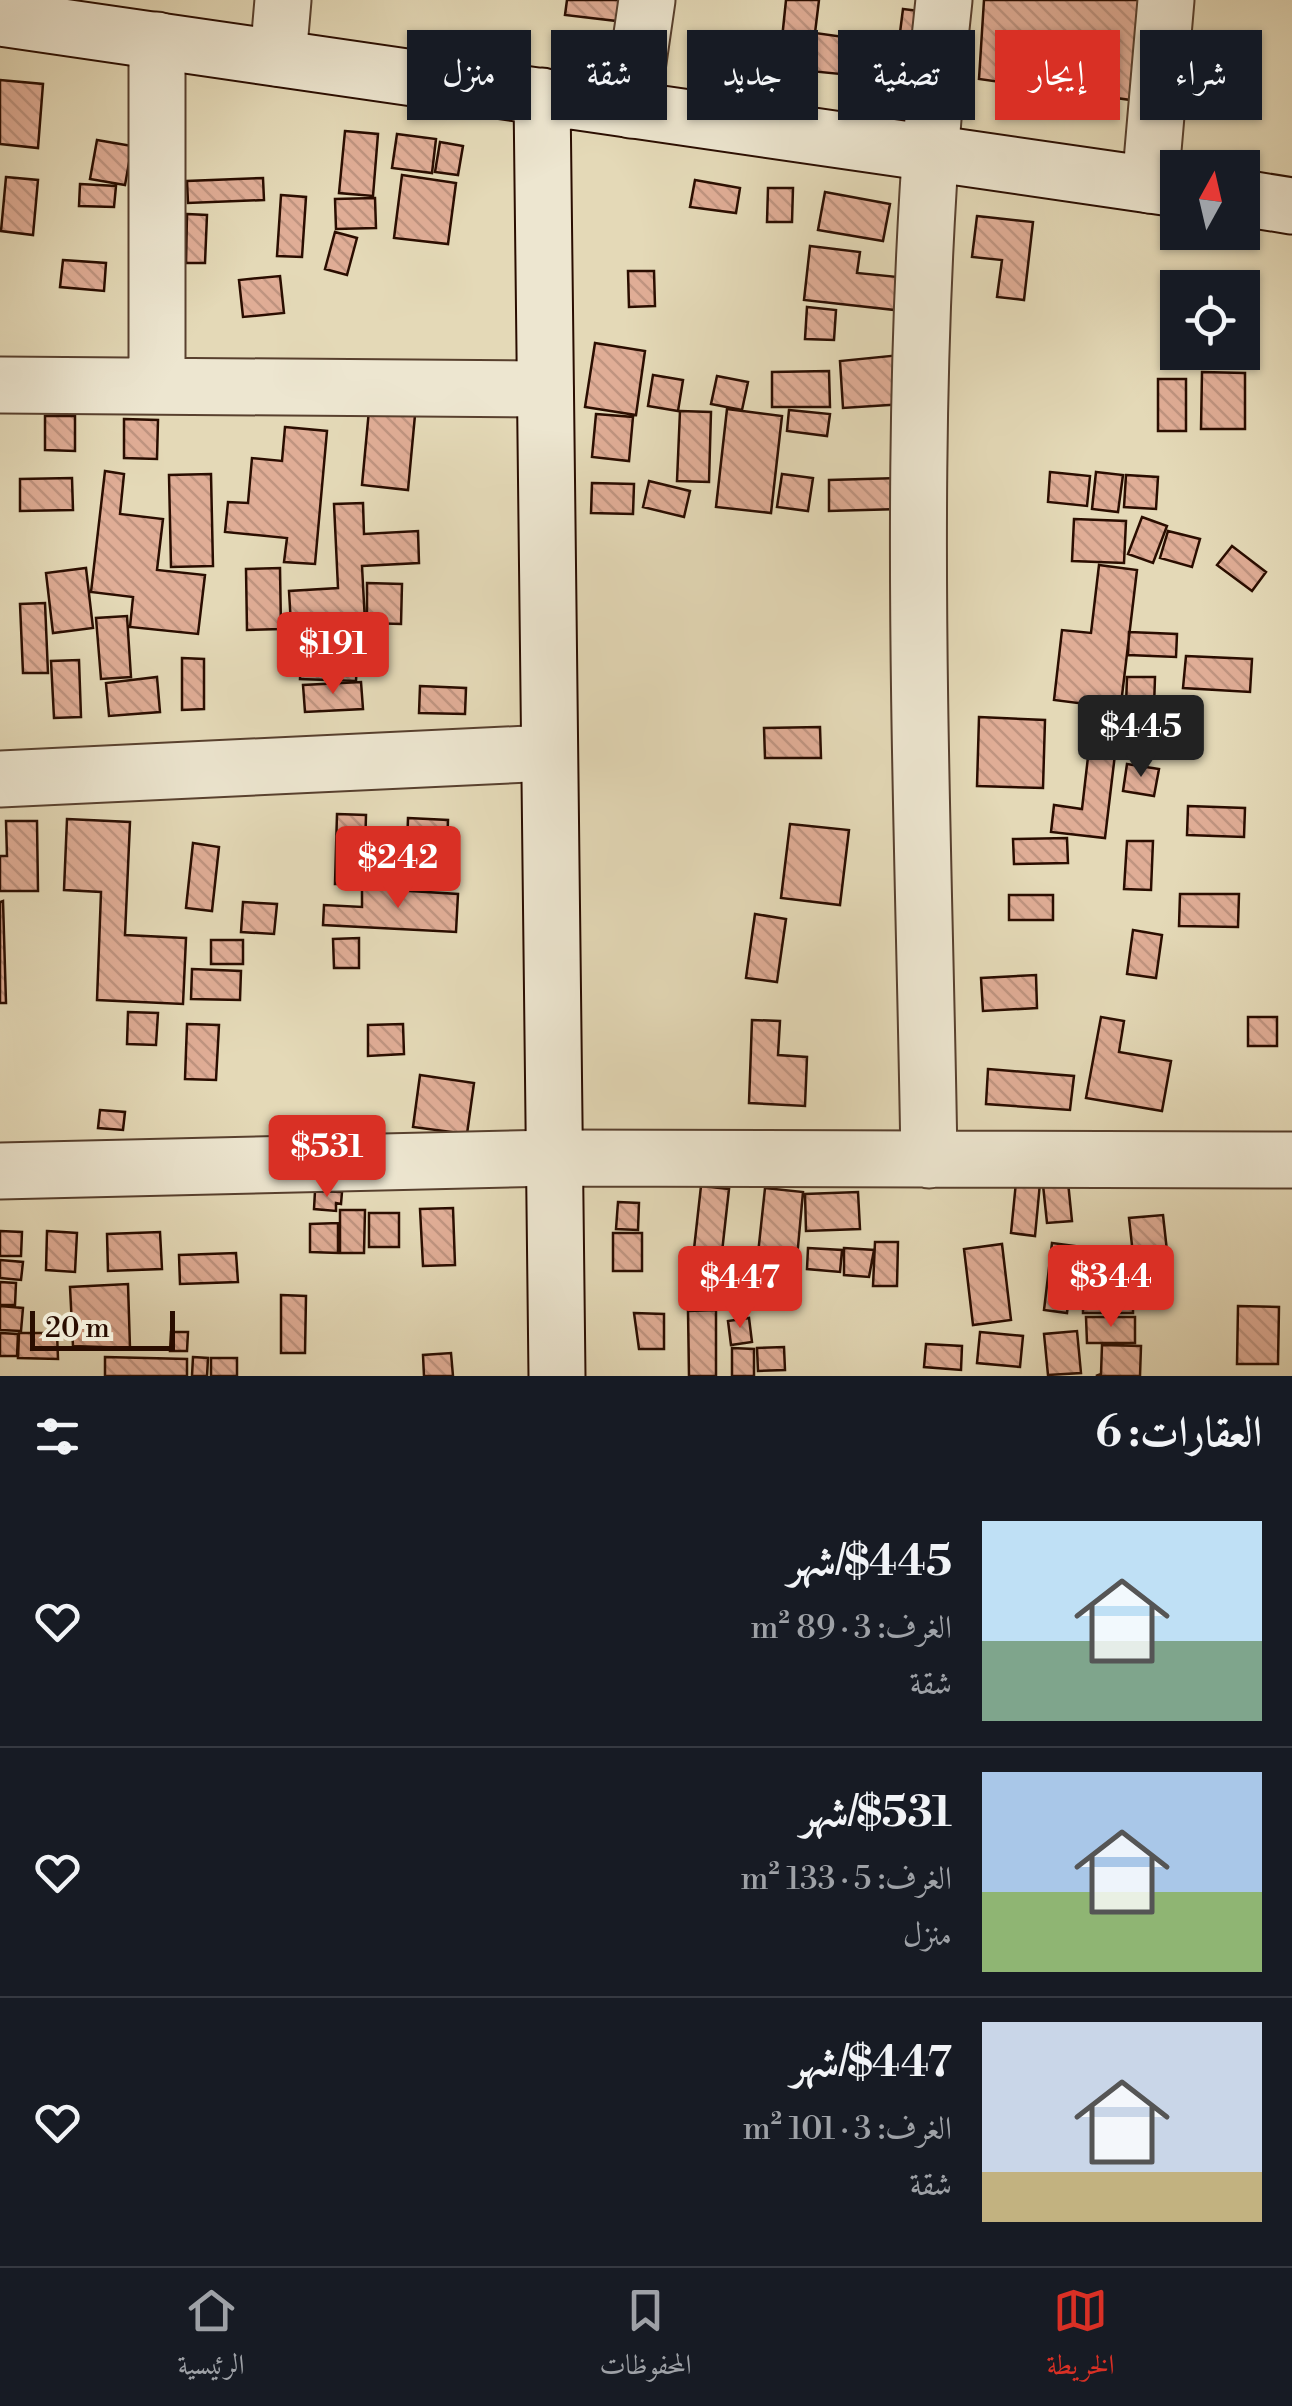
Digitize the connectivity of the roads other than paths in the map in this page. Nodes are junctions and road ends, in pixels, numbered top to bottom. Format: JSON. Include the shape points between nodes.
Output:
{"nodes":[{"id":1,"x":283,"y":0,"type":"edge"},
{"id":2,"x":647,"y":0,"type":"edge"},
{"id":3,"x":944,"y":0,"type":"edge"},
{"id":4,"x":1166,"y":0,"type":"edge"},
{"id":5,"x":0,"y":18,"type":"edge"},
{"id":6,"x":643,"y":30,"type":"edge"},
{"id":7,"x":157,"y":40,"type":"junction"},
{"id":8,"x":278,"y":58,"type":"junction"},
{"id":9,"x":542,"y":96,"type":"junction"},
{"id":10,"x":551,"y":97,"type":"edge"},
{"id":11,"x":667,"y":115,"type":"edge"},
{"id":12,"x":1164,"y":150,"type":"edge"},
{"id":13,"x":927,"y":153,"type":"junction"},
{"id":14,"x":1160,"y":186,"type":"edge"},
{"id":15,"x":1260,"y":201,"type":"edge"},
{"id":16,"x":1292,"y":206,"type":"edge"},
{"id":17,"x":0,"y":385,"type":"edge"},
{"id":18,"x":157,"y":386,"type":"junction"},
{"id":19,"x":545,"y":389,"type":"junction"},
{"id":20,"x":550,"y":753,"type":"junction"},
{"id":21,"x":0,"y":779,"type":"edge"},
{"id":22,"x":554,"y":1158,"type":"junction"},
{"id":23,"x":929,"y":1160,"type":"junction"},
{"id":24,"x":1292,"y":1160,"type":"edge"},
{"id":25,"x":0,"y":1171,"type":"edge"},
{"id":26,"x":557,"y":1376,"type":"edge"}],
"edges":[{"from":1,"to":8,"type":"street"},
{"from":2,"to":6,"type":"street"},
{"from":3,"to":13,"type":"street"},
{"from":4,"to":12,"type":"street"},
{"from":5,"to":7,"type":"street"},
{"from":7,"to":8,"type":"street"},
{"from":7,"to":18,"type":"street"},
{"from":8,"to":9,"type":"street"},
{"from":9,"to":10,"type":"street"},
{"from":9,"to":19,"type":"street"},
{"from":11,"to":13,"type":"street"},
{"from":13,"to":14,"type":"street"},
{"from":13,"to":23,"type":"street","via":[[920,445]]},
{"from":15,"to":16,"type":"street"},
{"from":17,"to":18,"type":"street"},
{"from":18,"to":19,"type":"street"},
{"from":19,"to":20,"type":"street"},
{"from":20,"to":21,"type":"street"},
{"from":20,"to":22,"type":"street"},
{"from":22,"to":23,"type":"street"},
{"from":22,"to":25,"type":"street"},
{"from":22,"to":26,"type":"street"},
{"from":23,"to":24,"type":"street"}]}
